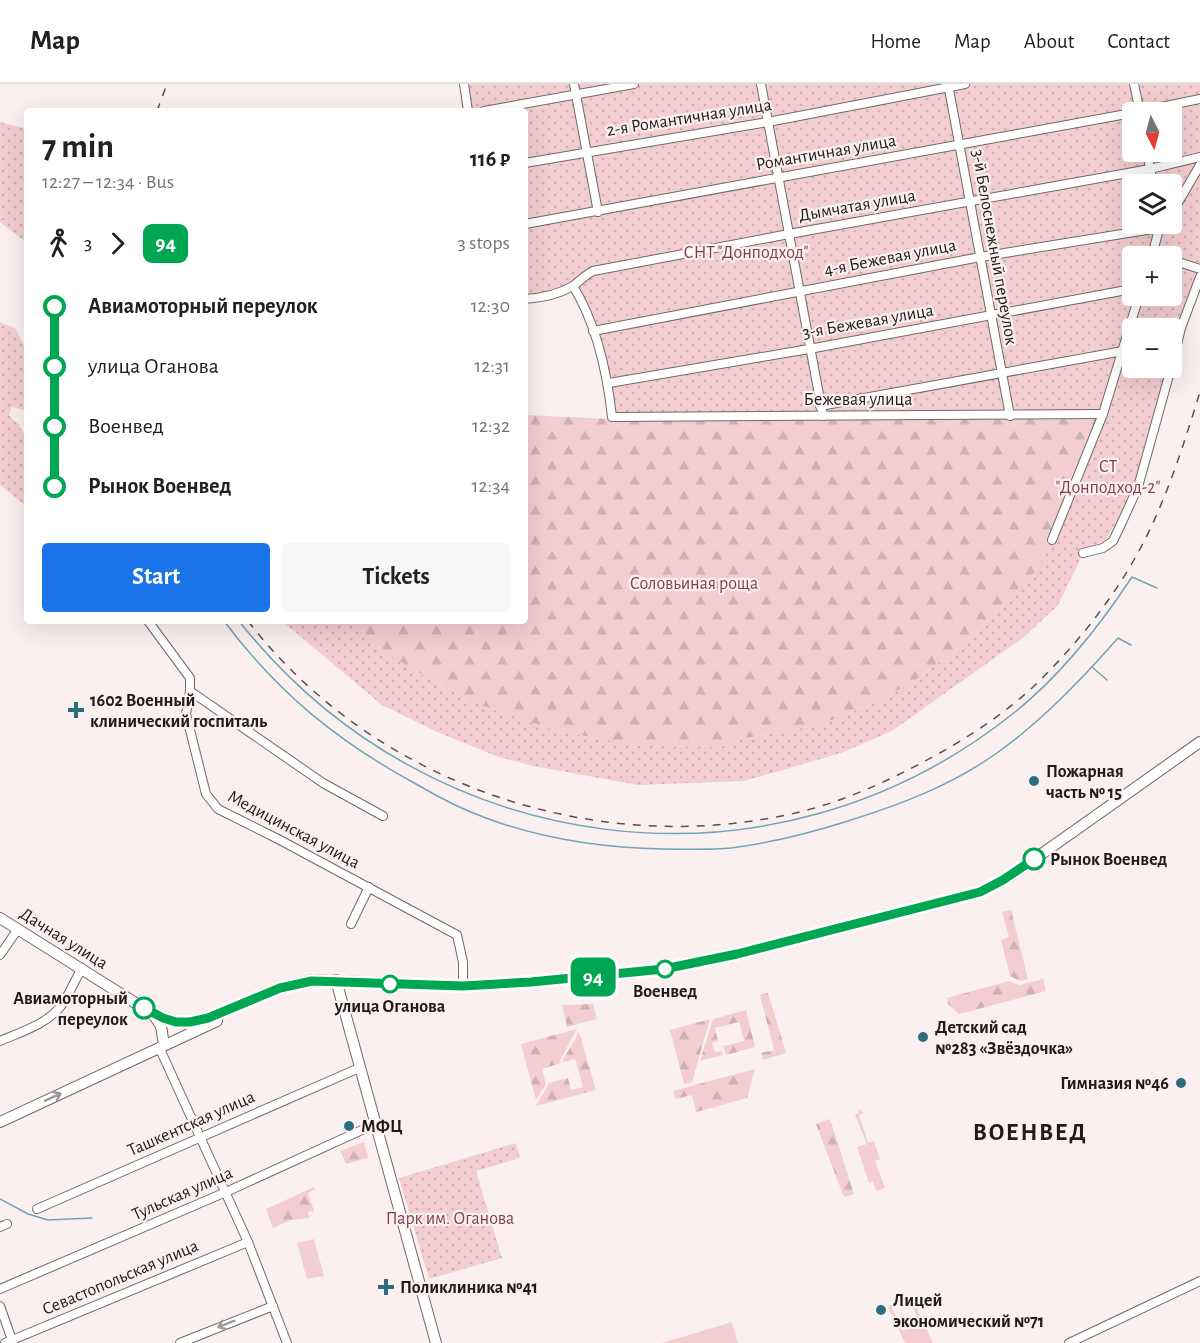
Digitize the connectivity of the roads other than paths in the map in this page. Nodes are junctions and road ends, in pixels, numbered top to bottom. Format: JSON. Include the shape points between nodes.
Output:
{"nodes":[{"id":1,"x":464,"y":84,"type":"edge"},
{"id":2,"x":574,"y":84,"type":"edge"},
{"id":3,"x":634,"y":84,"type":"edge"},
{"id":4,"x":761,"y":84,"type":"edge"},
{"id":5,"x":965,"y":84,"type":"edge"},
{"id":6,"x":1134,"y":84,"type":"edge"},
{"id":7,"x":948,"y":85,"type":"edge"},
{"id":8,"x":576,"y":94,"type":"junction"},
{"id":9,"x":1200,"y":99,"type":"edge"},
{"id":10,"x":1136,"y":102,"type":"edge"},
{"id":11,"x":1182,"y":103,"type":"edge"},
{"id":12,"x":468,"y":108,"type":"edge"},
{"id":13,"x":500,"y":108,"type":"edge"},
{"id":14,"x":1122,"y":116,"type":"edge"},
{"id":15,"x":768,"y":122,"type":"junction"},
{"id":16,"x":959,"y":144,"type":"junction"},
{"id":17,"x":587,"y":151,"type":"junction"},
{"id":18,"x":1200,"y":157,"type":"edge"},
{"id":19,"x":528,"y":162,"type":"edge"},
{"id":20,"x":1149,"y":162,"type":"edge"},
{"id":21,"x":1200,"y":165,"type":"edge"},
{"id":22,"x":1150,"y":169,"type":"junction"},
{"id":23,"x":1151,"y":174,"type":"edge"},
{"id":24,"x":778,"y":177,"type":"junction"},
{"id":25,"x":1182,"y":196,"type":"edge"},
{"id":26,"x":970,"y":201,"type":"junction"},
{"id":27,"x":598,"y":212,"type":"junction"},
{"id":28,"x":528,"y":224,"type":"edge"},
{"id":29,"x":1122,"y":232,"type":"edge"},
{"id":30,"x":789,"y":234,"type":"junction"},
{"id":31,"x":980,"y":257,"type":"junction"},
{"id":32,"x":1182,"y":263,"type":"edge"},
{"id":33,"x":1200,"y":269,"type":"edge"},
{"id":34,"x":1200,"y":277,"type":"edge"},
{"id":35,"x":573,"y":286,"type":"junction"},
{"id":36,"x":800,"y":291,"type":"junction"},
{"id":37,"x":1122,"y":291,"type":"edge"},
{"id":38,"x":528,"y":298,"type":"edge"},
{"id":39,"x":991,"y":315,"type":"junction"},
{"id":40,"x":1182,"y":325,"type":"edge"},
{"id":41,"x":593,"y":331,"type":"junction"},
{"id":42,"x":809,"y":349,"type":"junction"},
{"id":43,"x":1122,"y":351,"type":"edge"},
{"id":44,"x":1122,"y":354,"type":"edge"},
{"id":45,"x":1001,"y":374,"type":"junction"},
{"id":46,"x":1168,"y":378,"type":"edge"},
{"id":47,"x":609,"y":383,"type":"junction"},
{"id":48,"x":820,"y":406,"type":"junction"},
{"id":49,"x":1103,"y":414,"type":"junction"},
{"id":50,"x":823,"y":416,"type":"junction"},
{"id":51,"x":1010,"y":416,"type":"junction"},
{"id":52,"x":1052,"y":540,"type":"dead end"},
{"id":53,"x":1083,"y":553,"type":"dead end"},
{"id":54,"x":150,"y":624,"type":"edge"},
{"id":55,"x":190,"y":691,"type":"junction"},
{"id":56,"x":1200,"y":742,"type":"edge"},
{"id":57,"x":1200,"y":750,"type":"edge"},
{"id":58,"x":383,"y":816,"type":"dead end"},
{"id":59,"x":369,"y":887,"type":"junction"},
{"id":60,"x":0,"y":918,"type":"edge"},
{"id":61,"x":351,"y":924,"type":"dead end"},
{"id":62,"x":18,"y":930,"type":"junction"},
{"id":63,"x":757,"y":952,"type":"junction"},
{"id":64,"x":0,"y":955,"type":"edge"},
{"id":65,"x":82,"y":968,"type":"junction"},
{"id":66,"x":337,"y":983,"type":"junction"},
{"id":67,"x":463,"y":989,"type":"junction"},
{"id":68,"x":153,"y":1014,"type":"junction"},
{"id":69,"x":0,"y":1041,"type":"edge"},
{"id":70,"x":162,"y":1046,"type":"junction"},
{"id":71,"x":359,"y":1068,"type":"junction"},
{"id":72,"x":0,"y":1122,"type":"edge"},
{"id":73,"x":375,"y":1124,"type":"junction"},
{"id":74,"x":202,"y":1137,"type":"junction"},
{"id":75,"x":226,"y":1192,"type":"junction"},
{"id":76,"x":37,"y":1209,"type":"dead end"},
{"id":77,"x":248,"y":1242,"type":"junction"},
{"id":78,"x":1200,"y":1281,"type":"edge"},
{"id":79,"x":0,"y":1289,"type":"edge"},
{"id":80,"x":0,"y":1306,"type":"edge"},
{"id":81,"x":273,"y":1306,"type":"junction"},
{"id":82,"x":10,"y":1342,"type":"edge"},
{"id":83,"x":180,"y":1343,"type":"edge"},
{"id":84,"x":287,"y":1343,"type":"edge"},
{"id":85,"x":436,"y":1343,"type":"edge"},
{"id":86,"x":1069,"y":1343,"type":"edge"}],
"edges":[{"from":1,"to":12,"type":"street"},
{"from":2,"to":8,"type":"street"},
{"from":3,"to":8,"type":"street"},
{"from":4,"to":15,"type":"street"},
{"from":5,"to":7,"type":"street","name":"2-я Романтичная улица"},
{"from":6,"to":10,"type":"street"},
{"from":7,"to":15,"type":"street","name":"2-я Романтичная улица"},
{"from":7,"to":16,"type":"street","name":"3-й Белоснежный переулок"},
{"from":8,"to":13,"type":"street"},
{"from":8,"to":17,"type":"street"},
{"from":9,"to":11,"type":"street","name":"Романтичная улица"},
{"from":14,"to":16,"type":"street","name":"Романтичная улица"},
{"from":15,"to":17,"type":"street","name":"2-я Романтичная улица"},
{"from":15,"to":24,"type":"street"},
{"from":16,"to":24,"type":"street","name":"Романтичная улица"},
{"from":16,"to":26,"type":"street","name":"3-й Белоснежный переулок"},
{"from":17,"to":19,"type":"street","name":"2-я Романтичная улица"},
{"from":17,"to":27,"type":"street"},
{"from":18,"to":22,"type":"street","name":"Дымчатая улица"},
{"from":20,"to":22,"type":"street"},
{"from":21,"to":25,"type":"street"},
{"from":22,"to":23,"type":"street"},
{"from":22,"to":26,"type":"street","name":"Дымчатая улица"},
{"from":24,"to":27,"type":"street","name":"Романтичная улица"},
{"from":24,"to":30,"type":"street"},
{"from":26,"to":30,"type":"street","name":"Дымчатая улица"},
{"from":26,"to":31,"type":"street","name":"3-й Белоснежный переулок"},
{"from":27,"to":28,"type":"street","name":"Романтичная улица"},
{"from":29,"to":31,"type":"street","name":"4-я Бежевая улица"},
{"from":30,"to":35,"type":"street","name":"Дымчатая улица","via":[[593,271]]},
{"from":30,"to":36,"type":"street"},
{"from":31,"to":36,"type":"street","name":"4-я Бежевая улица"},
{"from":31,"to":39,"type":"street","name":"3-й Белоснежный переулок"},
{"from":32,"to":33,"type":"street"},
{"from":34,"to":40,"type":"street"},
{"from":35,"to":38,"type":"street","name":"Дымчатая улица"},
{"from":35,"to":41,"type":"street"},
{"from":36,"to":41,"type":"street","name":"4-я Бежевая улица"},
{"from":36,"to":42,"type":"street"},
{"from":37,"to":39,"type":"street","name":"3-я Бежевая улица"},
{"from":39,"to":42,"type":"street","name":"3-я Бежевая улица"},
{"from":39,"to":45,"type":"street","name":"3-й Белоснежный переулок"},
{"from":41,"to":47,"type":"street"},
{"from":42,"to":47,"type":"street","name":"3-я Бежевая улица"},
{"from":42,"to":48,"type":"street"},
{"from":43,"to":45,"type":"street"},
{"from":44,"to":49,"type":"street"},
{"from":45,"to":48,"type":"street"},
{"from":45,"to":51,"type":"street","name":"3-й Белоснежный переулок"},
{"from":46,"to":53,"type":"street","via":[[1138,487],[1113,541],[1104,548]]},
{"from":47,"to":50,"type":"street","name":"Бежевая улица","via":[[612,417]]},
{"from":48,"to":50,"type":"street"},
{"from":49,"to":51,"type":"street","name":"Бежевая улица"},
{"from":49,"to":52,"type":"street"},
{"from":50,"to":51,"type":"street","name":"Бежевая улица"},
{"from":54,"to":55,"type":"street","via":[[190,678]]},
{"from":55,"to":58,"type":"street","via":[[323,783]]},
{"from":55,"to":59,"type":"street","name":"Медицинская улица","via":[[186,714],[211,802]]},
{"from":56,"to":63,"type":"main road","via":[[991,888]]},
{"from":57,"to":63,"type":"main road","via":[[993,893]]},
{"from":59,"to":61,"type":"street","name":"Медицинская улица"},
{"from":59,"to":67,"type":"street","name":"Медицинская улица","via":[[458,935]]},
{"from":60,"to":62,"type":"main road","name":"Дачная улица"},
{"from":62,"to":64,"type":"street"},
{"from":62,"to":65,"type":"main road","name":"Дачная улица"},
{"from":63,"to":67,"type":"main road","via":[[664,969]]},
{"from":65,"to":68,"type":"main road","name":"Дачная улица"},
{"from":65,"to":69,"type":"street","via":[[54,1014]]},
{"from":66,"to":67,"type":"main road"},
{"from":66,"to":68,"type":"main road","name":"Дачная улица","via":[[312,981],[280,988],[190,1022]]},
{"from":66,"to":70,"type":"main road","via":[[282,994]]},
{"from":66,"to":71,"type":"main road"},
{"from":68,"to":70,"type":"main road","via":[[161,1026]]},
{"from":72,"to":70,"type":"main road","one_way":true},
{"from":70,"to":74,"type":"street"},
{"from":71,"to":73,"type":"main road"},
{"from":71,"to":74,"type":"street","name":"Ташкентская улица"},
{"from":73,"to":75,"type":"street","name":"Тульская улица"},
{"from":73,"to":85,"type":"main road"},
{"from":74,"to":75,"type":"street"},
{"from":74,"to":76,"type":"street","name":"Ташкентская улица"},
{"from":75,"to":77,"type":"street"},
{"from":75,"to":79,"type":"street","name":"Тульская улица"},
{"from":77,"to":81,"type":"street"},
{"from":77,"to":82,"type":"street","name":"Севастопольская улица"},
{"from":78,"to":86,"type":"street"},
{"from":80,"to":82,"type":"street"},
{"from":81,"to":83,"type":"street","one_way":true},
{"from":81,"to":84,"type":"street"}]}
